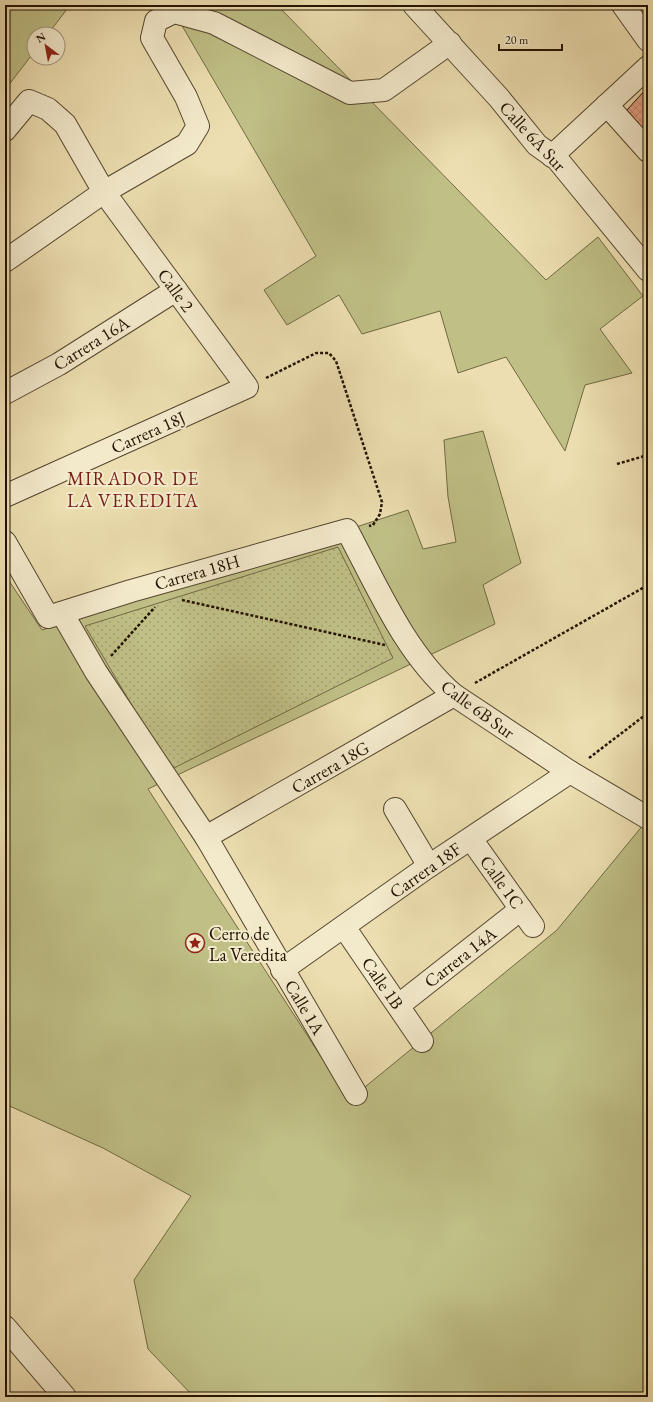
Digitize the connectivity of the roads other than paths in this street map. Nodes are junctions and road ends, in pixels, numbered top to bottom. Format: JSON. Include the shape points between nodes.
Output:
{"nodes":[{"id":1,"x":414,"y":5,"type":"edge"},
{"id":2,"x":623,"y":5,"type":"edge"},
{"id":3,"x":648,"y":40,"type":"edge"},
{"id":4,"x":450,"y":43,"type":"junction"},
{"id":5,"x":648,"y":67,"type":"edge"},
{"id":6,"x":607,"y":105,"type":"junction"},
{"id":7,"x":5,"y":130,"type":"edge"},
{"id":8,"x":648,"y":151,"type":"edge"},
{"id":9,"x":552,"y":156,"type":"junction"},
{"id":10,"x":104,"y":192,"type":"junction"},
{"id":11,"x":5,"y":261,"type":"edge"},
{"id":12,"x":648,"y":270,"type":"edge"},
{"id":13,"x":176,"y":290,"type":"junction"},
{"id":14,"x":247,"y":387,"type":"joint"},
{"id":15,"x":5,"y":393,"type":"edge"},
{"id":16,"x":5,"y":496,"type":"edge"},
{"id":17,"x":347,"y":530,"type":"joint"},
{"id":18,"x":5,"y":542,"type":"edge"},
{"id":19,"x":55,"y":615,"type":"junction"},
{"id":20,"x":454,"y":695,"type":"junction"},
{"id":21,"x":570,"y":772,"type":"junction"},
{"id":22,"x":395,"y":809,"type":"dead end"},
{"id":23,"x":648,"y":818,"type":"edge"},
{"id":24,"x":206,"y":837,"type":"junction"},
{"id":25,"x":471,"y":839,"type":"junction"},
{"id":26,"x":429,"y":866,"type":"junction"},
{"id":27,"x":528,"y":918,"type":"joint"},
{"id":28,"x":344,"y":927,"type":"junction"},
{"id":29,"x":282,"y":970,"type":"junction"},
{"id":30,"x":399,"y":1005,"type":"junction"},
{"id":31,"x":422,"y":1041,"type":"dead end"},
{"id":32,"x":356,"y":1094,"type":"dead end"},
{"id":33,"x":5,"y":1327,"type":"edge"},
{"id":34,"x":65,"y":1397,"type":"edge"}],
"edges":[{"from":1,"to":4,"type":"street","name":"Calle 6A Sur"},
{"from":2,"to":3,"type":"street"},
{"from":4,"to":9,"type":"street","name":"Calle 6A Sur","via":[[537,145]]},
{"from":4,"to":10,"type":"street","via":[[384,90],[350,93],[214,23],[174,12],[156,21],[152,38],[186,97],[198,126],[187,144]]},
{"from":5,"to":6,"type":"street"},
{"from":6,"to":8,"type":"street"},
{"from":6,"to":9,"type":"street"},
{"from":7,"to":10,"type":"street","name":"Calle 2","via":[[29,101],[48,109],[64,124]]},
{"from":9,"to":12,"type":"street","name":"Calle 6A Sur"},
{"from":10,"to":11,"type":"street"},
{"from":10,"to":13,"type":"street","name":"Calle 2"},
{"from":13,"to":14,"type":"street","name":"Calle 2"},
{"from":13,"to":15,"type":"street","name":"Carrera 16A","via":[[59,364]]},
{"from":14,"to":16,"type":"street","name":"Carrera 18J"},
{"from":17,"to":19,"type":"street","name":"Carrera 18H"},
{"from":17,"to":20,"type":"street","name":"Calle 6B Sur","via":[[397,623],[437,681]]},
{"from":18,"to":19,"type":"street","name":"Calle 1A"},
{"from":19,"to":24,"type":"street","name":"Calle 1A"},
{"from":20,"to":21,"type":"street","name":"Calle 6B Sur"},
{"from":20,"to":24,"type":"street","name":"Carrera 18G"},
{"from":21,"to":23,"type":"street","name":"Calle 6B Sur"},
{"from":21,"to":25,"type":"street","name":"Carrera 18F"},
{"from":22,"to":26,"type":"street"},
{"from":24,"to":29,"type":"street","name":"Calle 1A"},
{"from":25,"to":26,"type":"street","name":"Carrera 18F"},
{"from":25,"to":27,"type":"street","name":"Calle 1C"},
{"from":26,"to":28,"type":"street","name":"Carrera 18F"},
{"from":27,"to":30,"type":"street","name":"Carrera 14A"},
{"from":28,"to":29,"type":"street","name":"Carrera 18F"},
{"from":28,"to":30,"type":"street","name":"Calle 1B"},
{"from":29,"to":32,"type":"street","name":"Calle 1A"},
{"from":30,"to":31,"type":"street","name":"Calle 1B"},
{"from":33,"to":34,"type":"street"}]}
